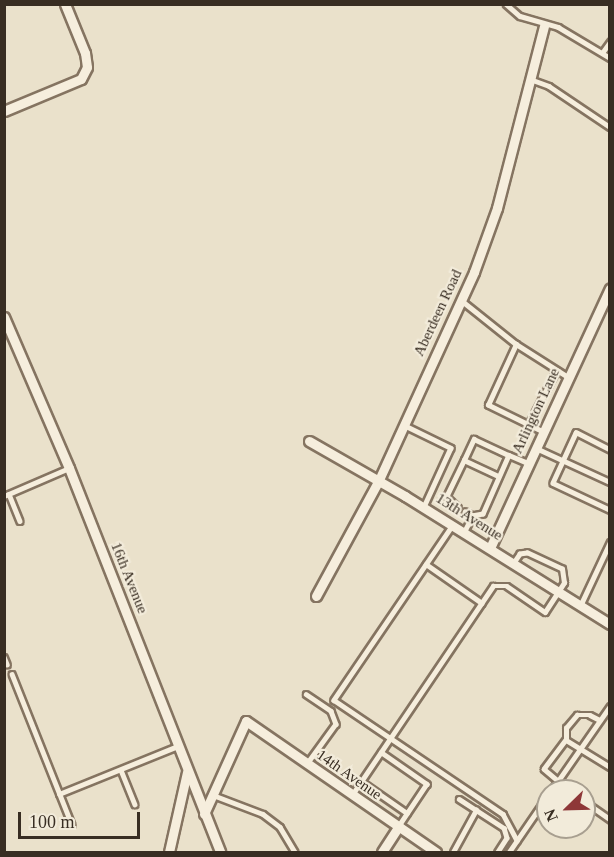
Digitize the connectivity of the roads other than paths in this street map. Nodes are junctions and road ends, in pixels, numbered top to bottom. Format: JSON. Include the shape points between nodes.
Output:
{"nodes":[{"id":1,"x":65,"y":4,"type":"edge"},
{"id":2,"x":506,"y":4,"type":"edge"},
{"id":3,"x":544,"y":26,"type":"junction"},
{"id":4,"x":609,"y":42,"type":"edge"},
{"id":5,"x":602,"y":53,"type":"junction"},
{"id":6,"x":609,"y":58,"type":"edge"},
{"id":7,"x":530,"y":79,"type":"junction"},
{"id":8,"x":4,"y":111,"type":"edge"},
{"id":9,"x":609,"y":127,"type":"edge"},
{"id":10,"x":609,"y":288,"type":"edge"},
{"id":11,"x":461,"y":300,"type":"junction"},
{"id":12,"x":4,"y":318,"type":"edge"},
{"id":13,"x":516,"y":344,"type":"junction"},
{"id":14,"x":556,"y":370,"type":"junction"},
{"id":15,"x":569,"y":377,"type":"junction"},
{"id":16,"x":404,"y":425,"type":"junction"},
{"id":17,"x":528,"y":425,"type":"junction"},
{"id":18,"x":543,"y":432,"type":"junction"},
{"id":19,"x":309,"y":441,"type":"dead end"},
{"id":20,"x":536,"y":448,"type":"junction"},
{"id":21,"x":609,"y":450,"type":"edge"},
{"id":22,"x":509,"y":455,"type":"junction"},
{"id":23,"x":464,"y":460,"type":"junction"},
{"id":24,"x":563,"y":461,"type":"junction"},
{"id":25,"x":529,"y":464,"type":"junction"},
{"id":26,"x":69,"y":468,"type":"junction"},
{"id":27,"x":499,"y":476,"type":"junction"},
{"id":28,"x":378,"y":482,"type":"junction"},
{"id":29,"x":609,"y":482,"type":"edge"},
{"id":30,"x":7,"y":495,"type":"edge"},
{"id":31,"x":424,"y":507,"type":"junction"},
{"id":32,"x":458,"y":508,"type":"dead end"},
{"id":33,"x":609,"y":510,"type":"edge"},
{"id":34,"x":465,"y":512,"type":"dead end"},
{"id":35,"x":472,"y":516,"type":"junction"},
{"id":36,"x":20,"y":521,"type":"dead end"},
{"id":37,"x":453,"y":525,"type":"junction"},
{"id":38,"x":464,"y":532,"type":"junction"},
{"id":39,"x":609,"y":542,"type":"edge"},
{"id":40,"x":490,"y":548,"type":"junction"},
{"id":41,"x":514,"y":563,"type":"junction"},
{"id":42,"x":426,"y":564,"type":"junction"},
{"id":43,"x":560,"y":591,"type":"junction"},
{"id":44,"x":316,"y":596,"type":"dead end"},
{"id":45,"x":482,"y":603,"type":"junction"},
{"id":46,"x":581,"y":604,"type":"junction"},
{"id":47,"x":609,"y":624,"type":"edge"},
{"id":48,"x":4,"y":657,"type":"edge"},
{"id":49,"x":8,"y":664,"type":"dead end"},
{"id":50,"x":12,"y":674,"type":"dead end"},
{"id":51,"x":306,"y":694,"type":"dead end"},
{"id":52,"x":609,"y":706,"type":"edge"},
{"id":53,"x":600,"y":720,"type":"junction"},
{"id":54,"x":389,"y":739,"type":"junction"},
{"id":55,"x":566,"y":740,"type":"junction"},
{"id":56,"x":178,"y":746,"type":"junction"},
{"id":57,"x":581,"y":748,"type":"junction"},
{"id":58,"x":381,"y":752,"type":"junction"},
{"id":59,"x":308,"y":764,"type":"junction"},
{"id":60,"x":609,"y":767,"type":"edge"},
{"id":61,"x":121,"y":770,"type":"junction"},
{"id":62,"x":187,"y":772,"type":"junction"},
{"id":63,"x":554,"y":779,"type":"edge"},
{"id":64,"x":559,"y":779,"type":"edge"},
{"id":65,"x":362,"y":781,"type":"junction"},
{"id":66,"x":59,"y":794,"type":"junction"},
{"id":67,"x":213,"y":795,"type":"junction"},
{"id":68,"x":352,"y":795,"type":"junction"},
{"id":69,"x":459,"y":799,"type":"dead end"},
{"id":70,"x":135,"y":804,"type":"dead end"},
{"id":71,"x":476,"y":810,"type":"junction"},
{"id":72,"x":596,"y":810,"type":"edge"},
{"id":73,"x":536,"y":812,"type":"edge"},
{"id":74,"x":407,"y":813,"type":"junction"},
{"id":75,"x":204,"y":814,"type":"junction"},
{"id":76,"x":609,"y":819,"type":"edge"},
{"id":77,"x":72,"y":825,"type":"dead end"},
{"id":78,"x":399,"y":826,"type":"junction"},
{"id":79,"x":517,"y":840,"type":"junction"},
{"id":80,"x":169,"y":852,"type":"edge"},
{"id":81,"x":220,"y":852,"type":"edge"},
{"id":82,"x":296,"y":852,"type":"edge"},
{"id":83,"x":382,"y":852,"type":"edge"},
{"id":84,"x":436,"y":852,"type":"edge"},
{"id":85,"x":453,"y":852,"type":"edge"},
{"id":86,"x":498,"y":852,"type":"edge"},
{"id":87,"x":509,"y":852,"type":"edge"}],
"edges":[{"from":1,"to":8,"type":"street","via":[[85,53],[87,67],[81,79]]},
{"from":2,"to":3,"type":"lane"},
{"from":3,"to":5,"type":"lane","via":[[558,27]]},
{"from":3,"to":7,"type":"street","name":"Aberdeen Road"},
{"from":4,"to":5,"type":"lane"},
{"from":5,"to":6,"type":"lane"},
{"from":7,"to":9,"type":"lane","via":[[549,86]]},
{"from":7,"to":11,"type":"street","name":"Aberdeen Road","via":[[497,208]]},
{"from":10,"to":15,"type":"street","name":"Arlington Lane"},
{"from":11,"to":13,"type":"lane"},
{"from":11,"to":16,"type":"street","name":"Aberdeen Road"},
{"from":12,"to":26,"type":"street","name":"16th Avenue"},
{"from":13,"to":14,"type":"lane"},
{"from":13,"to":17,"type":"lane","via":[[488,405]]},
{"from":14,"to":15,"type":"lane"},
{"from":14,"to":17,"type":"lane"},
{"from":15,"to":18,"type":"street","name":"Arlington Lane"},
{"from":16,"to":28,"type":"street","name":"Aberdeen Road"},
{"from":16,"to":31,"type":"lane","via":[[451,448]]},
{"from":17,"to":18,"type":"lane"},
{"from":18,"to":20,"type":"street","name":"Arlington Lane"},
{"from":19,"to":28,"type":"street","name":"13th Avenue"},
{"from":20,"to":24,"type":"lane"},
{"from":20,"to":25,"type":"street","name":"Arlington Lane"},
{"from":21,"to":24,"type":"lane","via":[[576,433]]},
{"from":22,"to":23,"type":"lane","via":[[474,439]]},
{"from":22,"to":25,"type":"lane"},
{"from":22,"to":27,"type":"lane"},
{"from":23,"to":27,"type":"lane"},
{"from":23,"to":32,"type":"lane","via":[[446,497]]},
{"from":24,"to":29,"type":"lane"},
{"from":24,"to":33,"type":"lane","via":[[553,483]]},
{"from":25,"to":40,"type":"street","name":"Arlington Lane"},
{"from":26,"to":30,"type":"lane"},
{"from":26,"to":56,"type":"street","name":"16th Avenue"},
{"from":27,"to":35,"type":"lane","via":[[483,514]]},
{"from":28,"to":31,"type":"street","name":"13th Avenue"},
{"from":28,"to":44,"type":"street","name":"Aberdeen Road"},
{"from":30,"to":36,"type":"lane"},
{"from":31,"to":37,"type":"street","name":"13th Avenue"},
{"from":34,"to":35,"type":"lane"},
{"from":35,"to":38,"type":"lane"},
{"from":37,"to":38,"type":"street","name":"13th Avenue"},
{"from":37,"to":42,"type":"lane"},
{"from":38,"to":40,"type":"street","name":"13th Avenue"},
{"from":39,"to":46,"type":"lane"},
{"from":40,"to":41,"type":"street","name":"13th Avenue"},
{"from":41,"to":43,"type":"street","name":"13th Avenue"},
{"from":41,"to":43,"type":"lane","via":[[527,553],[556,566],[564,576]]},
{"from":42,"to":45,"type":"lane"},
{"from":42,"to":54,"type":"lane","via":[[334,700]]},
{"from":43,"to":45,"type":"lane","via":[[545,612],[502,584],[493,586]]},
{"from":43,"to":46,"type":"street","name":"13th Avenue"},
{"from":45,"to":54,"type":"lane"},
{"from":46,"to":47,"type":"street","name":"13th Avenue"},
{"from":48,"to":49,"type":"lane"},
{"from":50,"to":66,"type":"lane"},
{"from":51,"to":59,"type":"lane","via":[[331,711],[336,724]]},
{"from":52,"to":53,"type":"lane"},
{"from":53,"to":55,"type":"lane","via":[[577,715],[566,728]]},
{"from":53,"to":57,"type":"lane"},
{"from":54,"to":58,"type":"lane"},
{"from":54,"to":79,"type":"lane","via":[[503,814]]},
{"from":55,"to":57,"type":"lane"},
{"from":55,"to":63,"type":"lane","via":[[544,769]]},
{"from":56,"to":61,"type":"lane"},
{"from":56,"to":62,"type":"street","name":"16th Avenue"},
{"from":57,"to":60,"type":"lane"},
{"from":57,"to":64,"type":"lane"},
{"from":58,"to":65,"type":"lane"},
{"from":58,"to":74,"type":"lane","via":[[427,784]]},
{"from":59,"to":67,"type":"street","name":"14th Avenue","via":[[246,722]]},
{"from":59,"to":68,"type":"street","name":"14th Avenue"},
{"from":61,"to":66,"type":"lane"},
{"from":61,"to":70,"type":"lane"},
{"from":62,"to":75,"type":"street","name":"16th Avenue"},
{"from":62,"to":80,"type":"street"},
{"from":65,"to":68,"type":"lane"},
{"from":65,"to":74,"type":"lane"},
{"from":66,"to":77,"type":"lane"},
{"from":67,"to":75,"type":"street"},
{"from":67,"to":82,"type":"lane","via":[[263,814],[280,827]]},
{"from":68,"to":78,"type":"street","name":"14th Avenue"},
{"from":69,"to":71,"type":"lane"},
{"from":71,"to":85,"type":"lane"},
{"from":71,"to":86,"type":"lane","via":[[506,832]]},
{"from":72,"to":76,"type":"lane"},
{"from":73,"to":79,"type":"lane"},
{"from":74,"to":78,"type":"lane"},
{"from":75,"to":81,"type":"street","name":"16th Avenue"},
{"from":78,"to":83,"type":"street"},
{"from":78,"to":84,"type":"street","name":"14th Avenue"},
{"from":79,"to":87,"type":"lane"}]}
